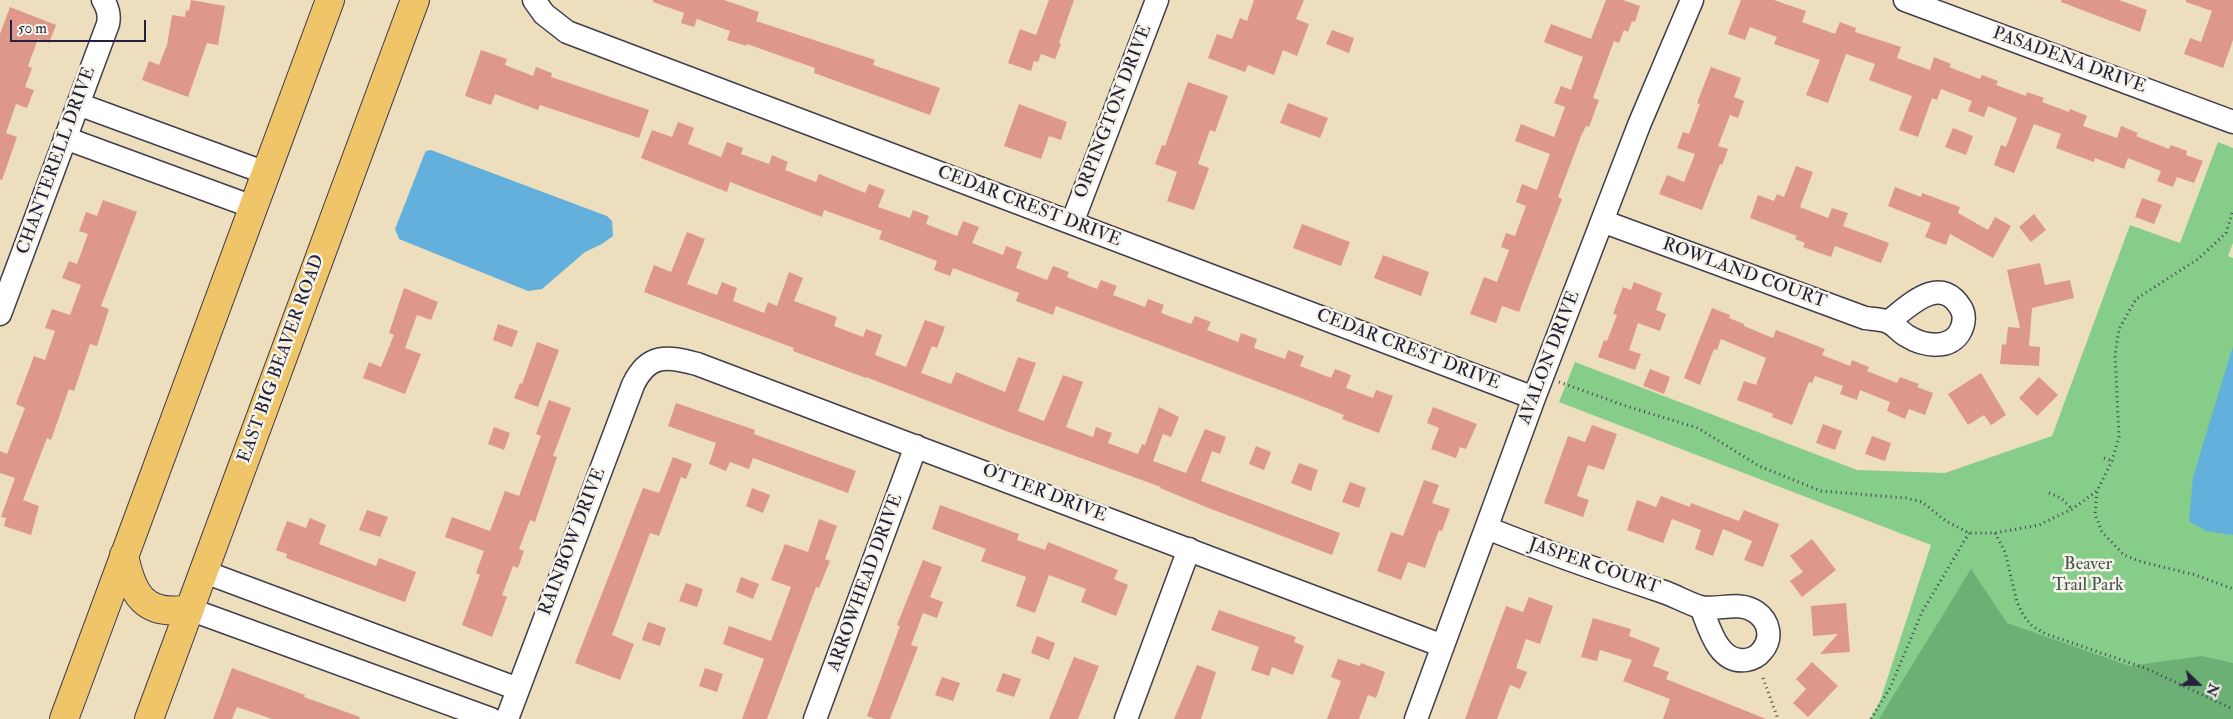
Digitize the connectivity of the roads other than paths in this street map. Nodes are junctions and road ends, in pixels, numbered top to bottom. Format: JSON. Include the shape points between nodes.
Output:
{"nodes":[{"id":1,"x":330,"y":0,"type":"edge"},
{"id":2,"x":415,"y":0,"type":"edge"},
{"id":3,"x":534,"y":0,"type":"edge"},
{"id":4,"x":1156,"y":0,"type":"edge"},
{"id":5,"x":1692,"y":0,"type":"edge"},
{"id":6,"x":1905,"y":0,"type":"edge"},
{"id":7,"x":105,"y":3,"type":"edge"},
{"id":8,"x":78,"y":104,"type":"junction"},
{"id":9,"x":2233,"y":122,"type":"edge"},
{"id":10,"x":65,"y":138,"type":"junction"},
{"id":11,"x":266,"y":173,"type":"junction"},
{"id":12,"x":253,"y":207,"type":"junction"},
{"id":13,"x":1602,"y":221,"type":"junction"},
{"id":14,"x":1072,"y":223,"type":"junction"},
{"id":15,"x":0,"y":314,"type":"edge"},
{"id":16,"x":1888,"y":322,"type":"dead end"},
{"id":17,"x":644,"y":367,"type":"joint"},
{"id":18,"x":1534,"y":398,"type":"junction"},
{"id":19,"x":916,"y":446,"type":"junction"},
{"id":20,"x":1487,"y":528,"type":"junction"},
{"id":21,"x":1189,"y":549,"type":"junction"},
{"id":22,"x":124,"y":555,"type":"junction"},
{"id":23,"x":202,"y":571,"type":"junction"},
{"id":24,"x":1701,"y":607,"type":"dead end"},
{"id":25,"x":189,"y":609,"type":"junction"},
{"id":26,"x":337,"y":620,"type":"junction"},
{"id":27,"x":1443,"y":646,"type":"junction"},
{"id":28,"x":324,"y":656,"type":"junction"},
{"id":29,"x":518,"y":689,"type":"junction"},
{"id":30,"x":64,"y":719,"type":"edge"},
{"id":31,"x":149,"y":719,"type":"edge"},
{"id":32,"x":491,"y":719,"type":"edge"},
{"id":33,"x":507,"y":719,"type":"edge"},
{"id":34,"x":815,"y":719,"type":"edge"},
{"id":35,"x":1126,"y":719,"type":"edge"},
{"id":36,"x":1416,"y":719,"type":"edge"}],
"edges":[{"from":1,"to":11,"type":"main road"},
{"from":2,"to":23,"type":"main road","name":"EAST BIG BEAVER ROAD"},
{"from":3,"to":14,"type":"street","name":"CEDAR CREST DRIVE","via":[[544,14],[567,32]]},
{"from":4,"to":14,"type":"street","name":"ORPINGTON DRIVE"},
{"from":5,"to":13,"type":"street","name":"AVALON DRIVE","via":[[1638,125]]},
{"from":6,"to":9,"type":"street","name":"PASADENA DRIVE"},
{"from":7,"to":8,"type":"street","name":"CHANTERELL DRIVE","via":[[108,24]]},
{"from":8,"to":10,"type":"street","name":"CHANTERELL DRIVE"},
{"from":8,"to":11,"type":"street"},
{"from":10,"to":12,"type":"street"},
{"from":10,"to":15,"type":"street","name":"CHANTERELL DRIVE"},
{"from":11,"to":12,"type":"main road"},
{"from":12,"to":22,"type":"main road"},
{"from":13,"to":16,"type":"street","name":"ROWLAND COURT","via":[[1865,318]]},
{"from":13,"to":18,"type":"street","name":"AVALON DRIVE"},
{"from":14,"to":18,"type":"street","name":"CEDAR CREST DRIVE"},
{"from":17,"to":19,"type":"street","name":"OTTER DRIVE","via":[[657,359],[670,358],[697,364]]},
{"from":17,"to":29,"type":"street","name":"RAINBOW DRIVE","via":[[633,385]]},
{"from":18,"to":20,"type":"street","name":"AVALON DRIVE"},
{"from":19,"to":21,"type":"street","name":"OTTER DRIVE"},
{"from":19,"to":34,"type":"street","name":"ARROWHEAD DRIVE"},
{"from":20,"to":24,"type":"street","name":"JASPER COURT"},
{"from":20,"to":27,"type":"street","name":"AVALON DRIVE"},
{"from":21,"to":27,"type":"street","name":"OTTER DRIVE"},
{"from":21,"to":35,"type":"street"},
{"from":22,"to":25,"type":"main road","via":[[129,578],[141,598],[162,610]]},
{"from":22,"to":30,"type":"main road"},
{"from":23,"to":25,"type":"main road","name":"EAST BIG BEAVER ROAD"},
{"from":23,"to":26,"type":"street"},
{"from":25,"to":28,"type":"street"},
{"from":25,"to":31,"type":"main road","name":"EAST BIG BEAVER ROAD"},
{"from":26,"to":28,"type":"street"},
{"from":26,"to":29,"type":"street"},
{"from":27,"to":36,"type":"street","name":"AVALON DRIVE"},
{"from":28,"to":32,"type":"street"},
{"from":29,"to":33,"type":"street","name":"RAINBOW DRIVE"}]}
